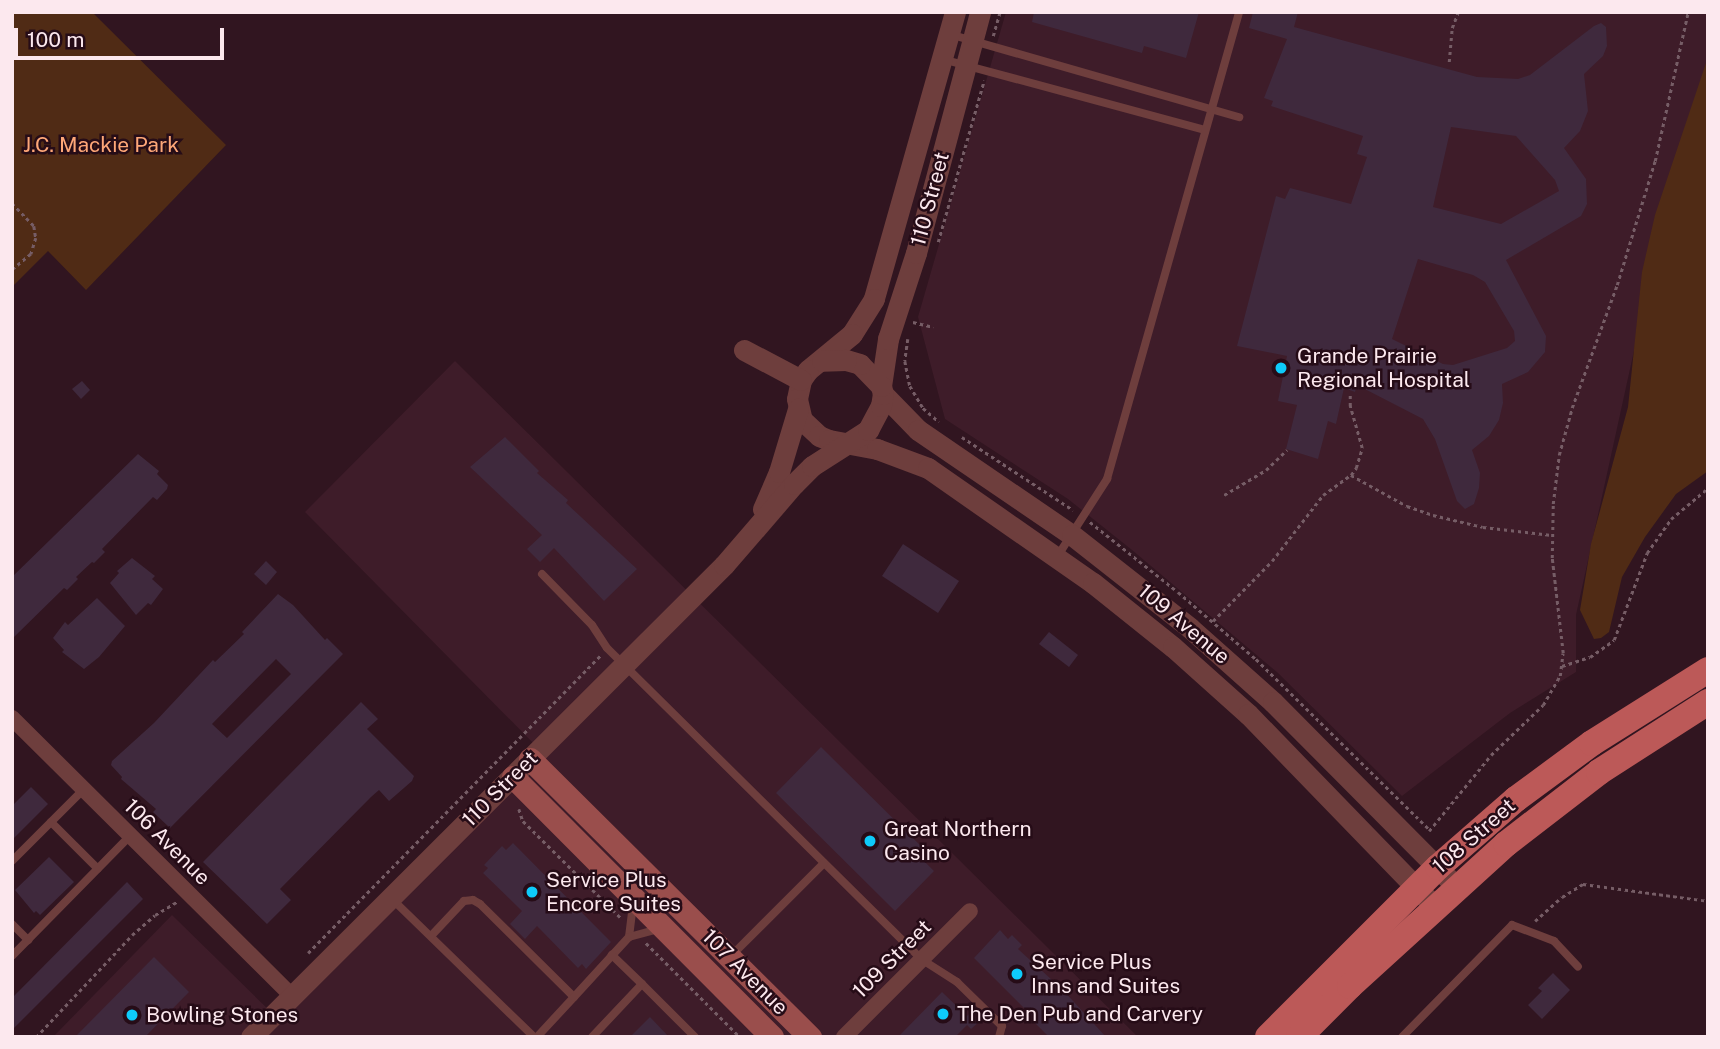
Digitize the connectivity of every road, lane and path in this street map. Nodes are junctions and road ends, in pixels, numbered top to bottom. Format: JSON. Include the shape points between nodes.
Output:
{"nodes":[{"id":1,"x":955,"y":12,"type":"edge"},
{"id":2,"x":980,"y":12,"type":"edge"},
{"id":3,"x":1000,"y":12,"type":"edge"},
{"id":4,"x":1238,"y":12,"type":"edge"},
{"id":5,"x":1458,"y":12,"type":"edge"},
{"id":6,"x":1688,"y":12,"type":"edge"},
{"id":7,"x":949,"y":34,"type":"junction"},
{"id":8,"x":981,"y":44,"type":"junction"},
{"id":9,"x":942,"y":59,"type":"junction"},
{"id":10,"x":1449,"y":62,"type":"dead end"},
{"id":11,"x":975,"y":68,"type":"junction"},
{"id":12,"x":1211,"y":110,"type":"junction"},
{"id":13,"x":1239,"y":117,"type":"dead end"},
{"id":14,"x":1205,"y":130,"type":"junction"},
{"id":15,"x":12,"y":203,"type":"edge"},
{"id":16,"x":938,"y":244,"type":"dead end"},
{"id":17,"x":12,"y":270,"type":"edge"},
{"id":18,"x":933,"y":327,"type":"dead end"},
{"id":19,"x":744,"y":350,"type":"dead end"},
{"id":20,"x":822,"y":361,"type":"junction"},
{"id":21,"x":802,"y":380,"type":"junction"},
{"id":22,"x":882,"y":390,"type":"junction"},
{"id":23,"x":1350,"y":394,"type":"dead end"},
{"id":24,"x":798,"y":409,"type":"junction"},
{"id":25,"x":942,"y":424,"type":"dead end"},
{"id":26,"x":952,"y":431,"type":"dead end"},
{"id":27,"x":850,"y":443,"type":"junction"},
{"id":28,"x":1287,"y":450,"type":"dead end"},
{"id":29,"x":1351,"y":475,"type":"junction"},
{"id":30,"x":1708,"y":488,"type":"edge"},
{"id":31,"x":1224,"y":495,"type":"dead end"},
{"id":32,"x":1078,"y":526,"type":"junction"},
{"id":33,"x":1552,"y":535,"type":"junction"},
{"id":34,"x":748,"y":539,"type":"junction"},
{"id":35,"x":1057,"y":556,"type":"junction"},
{"id":36,"x":541,"y":573,"type":"dead end"},
{"id":37,"x":1213,"y":621,"type":"junction"},
{"id":38,"x":607,"y":648,"type":"junction"},
{"id":39,"x":623,"y":665,"type":"junction"},
{"id":40,"x":1562,"y":666,"type":"junction"},
{"id":41,"x":1708,"y":670,"type":"edge"},
{"id":42,"x":1708,"y":702,"type":"edge"},
{"id":43,"x":13,"y":719,"type":"edge"},
{"id":44,"x":530,"y":760,"type":"junction"},
{"id":45,"x":513,"y":777,"type":"junction"},
{"id":46,"x":84,"y":789,"type":"junction"},
{"id":47,"x":51,"y":822,"type":"junction"},
{"id":48,"x":1429,"y":830,"type":"junction"},
{"id":49,"x":131,"y":835,"type":"junction"},
{"id":50,"x":1428,"y":836,"type":"dead end"},
{"id":51,"x":12,"y":861,"type":"edge"},
{"id":52,"x":824,"y":863,"type":"junction"},
{"id":53,"x":1438,"y":867,"type":"junction"},
{"id":54,"x":98,"y":869,"type":"junction"},
{"id":55,"x":1417,"y":888,"type":"junction"},
{"id":56,"x":1458,"y":888,"type":"junction"},
{"id":57,"x":391,"y":898,"type":"junction"},
{"id":58,"x":634,"y":899,"type":"junction"},
{"id":59,"x":178,"y":902,"type":"dead end"},
{"id":60,"x":1436,"y":908,"type":"junction"},
{"id":61,"x":970,"y":911,"type":"dead end"},
{"id":62,"x":693,"y":920,"type":"junction"},
{"id":63,"x":12,"y":924,"type":"edge"},
{"id":64,"x":663,"y":928,"type":"junction"},
{"id":65,"x":430,"y":936,"type":"junction"},
{"id":66,"x":629,"y":937,"type":"junction"},
{"id":67,"x":28,"y":940,"type":"junction"},
{"id":68,"x":612,"y":955,"type":"junction"},
{"id":69,"x":12,"y":956,"type":"edge"},
{"id":70,"x":731,"y":957,"type":"junction"},
{"id":71,"x":921,"y":959,"type":"junction"},
{"id":72,"x":307,"y":960,"type":"dead end"},
{"id":73,"x":1578,"y":967,"type":"dead end"},
{"id":74,"x":642,"y":984,"type":"junction"},
{"id":75,"x":292,"y":996,"type":"junction"},
{"id":76,"x":573,"y":997,"type":"junction"},
{"id":77,"x":36,"y":1037,"type":"edge"},
{"id":78,"x":251,"y":1037,"type":"edge"},
{"id":79,"x":535,"y":1037,"type":"edge"},
{"id":80,"x":592,"y":1037,"type":"edge"},
{"id":81,"x":695,"y":1037,"type":"edge"},
{"id":82,"x":772,"y":1037,"type":"edge"},
{"id":83,"x":810,"y":1037,"type":"edge"},
{"id":84,"x":844,"y":1037,"type":"edge"},
{"id":85,"x":999,"y":1037,"type":"edge"},
{"id":86,"x":1268,"y":1037,"type":"edge"},
{"id":87,"x":1299,"y":1037,"type":"edge"},
{"id":88,"x":1402,"y":1037,"type":"edge"}],
"edges":[{"from":1,"to":7,"type":"street","name":"110 Street"},
{"from":2,"to":8,"type":"street","name":"110 Street"},
{"from":3,"to":8,"type":"path"},
{"from":4,"to":12,"type":"lane"},
{"from":5,"to":10,"type":"path"},
{"from":6,"to":33,"type":"path","via":[[1655,161],[1564,434],[1555,476]]},
{"from":7,"to":8,"type":"lane"},
{"from":7,"to":9,"type":"street","name":"110 Street"},
{"from":8,"to":11,"type":"street","name":"110 Street"},
{"from":8,"to":12,"type":"lane"},
{"from":9,"to":11,"type":"lane"},
{"from":9,"to":20,"type":"street","name":"110 Street","via":[[874,299],[852,334]]},
{"from":11,"to":14,"type":"lane"},
{"from":11,"to":16,"type":"path"},
{"from":11,"to":22,"type":"street","name":"110 Street","via":[[888,339]]},
{"from":12,"to":13,"type":"lane"},
{"from":12,"to":14,"type":"lane"},
{"from":14,"to":32,"type":"lane","via":[[1107,479]]},
{"from":15,"to":17,"type":"path","via":[[34,226],[36,238],[31,254]]},
{"from":18,"to":25,"type":"path","via":[[913,322],[906,374],[915,397]]},
{"from":19,"to":21,"type":"street"},
{"from":20,"to":21,"type":"street"},
{"from":20,"to":22,"type":"street","via":[[860,364]]},
{"from":21,"to":24,"type":"street"},
{"from":22,"to":27,"type":"street","via":[[876,419]]},
{"from":22,"to":32,"type":"street","name":"109 Avenue","via":[[924,435]]},
{"from":23,"to":29,"type":"path","via":[[1362,448]]},
{"from":24,"to":27,"type":"street","via":[[802,420],[819,436]]},
{"from":24,"to":34,"type":"street","name":"110 Street","via":[[779,472]]},
{"from":26,"to":32,"type":"path"},
{"from":27,"to":34,"type":"street","name":"110 Street","via":[[812,466]]},
{"from":27,"to":35,"type":"street","name":"109 Avenue","via":[[928,468]]},
{"from":28,"to":31,"type":"path","via":[[1266,470]]},
{"from":29,"to":33,"type":"path","via":[[1396,501],[1433,515],[1483,527]]},
{"from":29,"to":37,"type":"path","via":[[1323,495],[1272,561]]},
{"from":30,"to":40,"type":"path","via":[[1671,519],[1647,553],[1614,640],[1590,657]]},
{"from":32,"to":35,"type":"lane"},
{"from":32,"to":37,"type":"path"},
{"from":32,"to":53,"type":"street","name":"109 Avenue","via":[[1231,663]]},
{"from":33,"to":40,"type":"path"},
{"from":34,"to":39,"type":"street","name":"110 Street"},
{"from":35,"to":55,"type":"street","name":"109 Avenue","via":[[1205,674]]},
{"from":36,"to":38,"type":"lane","via":[[592,625]]},
{"from":37,"to":48,"type":"path"},
{"from":38,"to":39,"type":"lane"},
{"from":38,"to":72,"type":"path","via":[[312,947]]},
{"from":39,"to":44,"type":"street","name":"110 Street"},
{"from":39,"to":52,"type":"lane"},
{"from":40,"to":48,"type":"path","via":[[1550,696],[1491,755]]},
{"from":41,"to":53,"type":"main road","name":"108 Street","via":[[1553,769]]},
{"from":42,"to":56,"type":"main road","name":"108 Street","via":[[1566,796]]},
{"from":43,"to":46,"type":"street","name":"106 Avenue"},
{"from":44,"to":45,"type":"street","name":"110 Street"},
{"from":44,"to":62,"type":"main road","name":"107 Avenue"},
{"from":45,"to":57,"type":"street","name":"110 Street"},
{"from":45,"to":58,"type":"main road","name":"107 Avenue"},
{"from":45,"to":62,"type":"main road","via":[[547,790],[659,898]]},
{"from":46,"to":47,"type":"lane"},
{"from":46,"to":49,"type":"street","name":"106 Avenue"},
{"from":47,"to":51,"type":"lane"},
{"from":47,"to":54,"type":"lane"},
{"from":48,"to":50,"type":"path"},
{"from":49,"to":54,"type":"lane"},
{"from":49,"to":75,"type":"street","name":"106 Avenue"},
{"from":52,"to":70,"type":"lane"},
{"from":52,"to":71,"type":"lane"},
{"from":53,"to":55,"type":"main road","name":"108 Street"},
{"from":53,"to":56,"type":"street","name":"109 Avenue"},
{"from":54,"to":67,"type":"lane"},
{"from":55,"to":60,"type":"street","name":"109 Avenue"},
{"from":55,"to":86,"type":"main road","name":"108 Street"},
{"from":56,"to":60,"type":"main road","name":"108 Street"},
{"from":57,"to":65,"type":"lane"},
{"from":57,"to":75,"type":"street","name":"110 Street"},
{"from":58,"to":64,"type":"main road","name":"107 Avenue"},
{"from":58,"to":66,"type":"lane"},
{"from":59,"to":77,"type":"path","via":[[132,935]]},
{"from":60,"to":87,"type":"main road","name":"108 Street"},
{"from":61,"to":71,"type":"street","name":"109 Street"},
{"from":62,"to":70,"type":"main road","name":"107 Avenue"},
{"from":63,"to":67,"type":"lane"},
{"from":64,"to":66,"type":"lane"},
{"from":64,"to":82,"type":"main road","name":"107 Avenue"},
{"from":65,"to":76,"type":"lane","via":[[464,901],[473,900]]},
{"from":65,"to":79,"type":"lane"},
{"from":66,"to":68,"type":"lane"},
{"from":67,"to":69,"type":"lane"},
{"from":68,"to":74,"type":"lane"},
{"from":68,"to":76,"type":"lane"},
{"from":70,"to":83,"type":"main road","name":"107 Avenue"},
{"from":71,"to":84,"type":"street","name":"109 Street"},
{"from":71,"to":85,"type":"lane","via":[[957,982],[1002,1027]]},
{"from":73,"to":88,"type":"lane","via":[[1554,941],[1512,925]]},
{"from":74,"to":80,"type":"lane"},
{"from":74,"to":81,"type":"lane"},
{"from":75,"to":78,"type":"street","name":"110 Street"},
{"from":76,"to":79,"type":"lane"}]}
